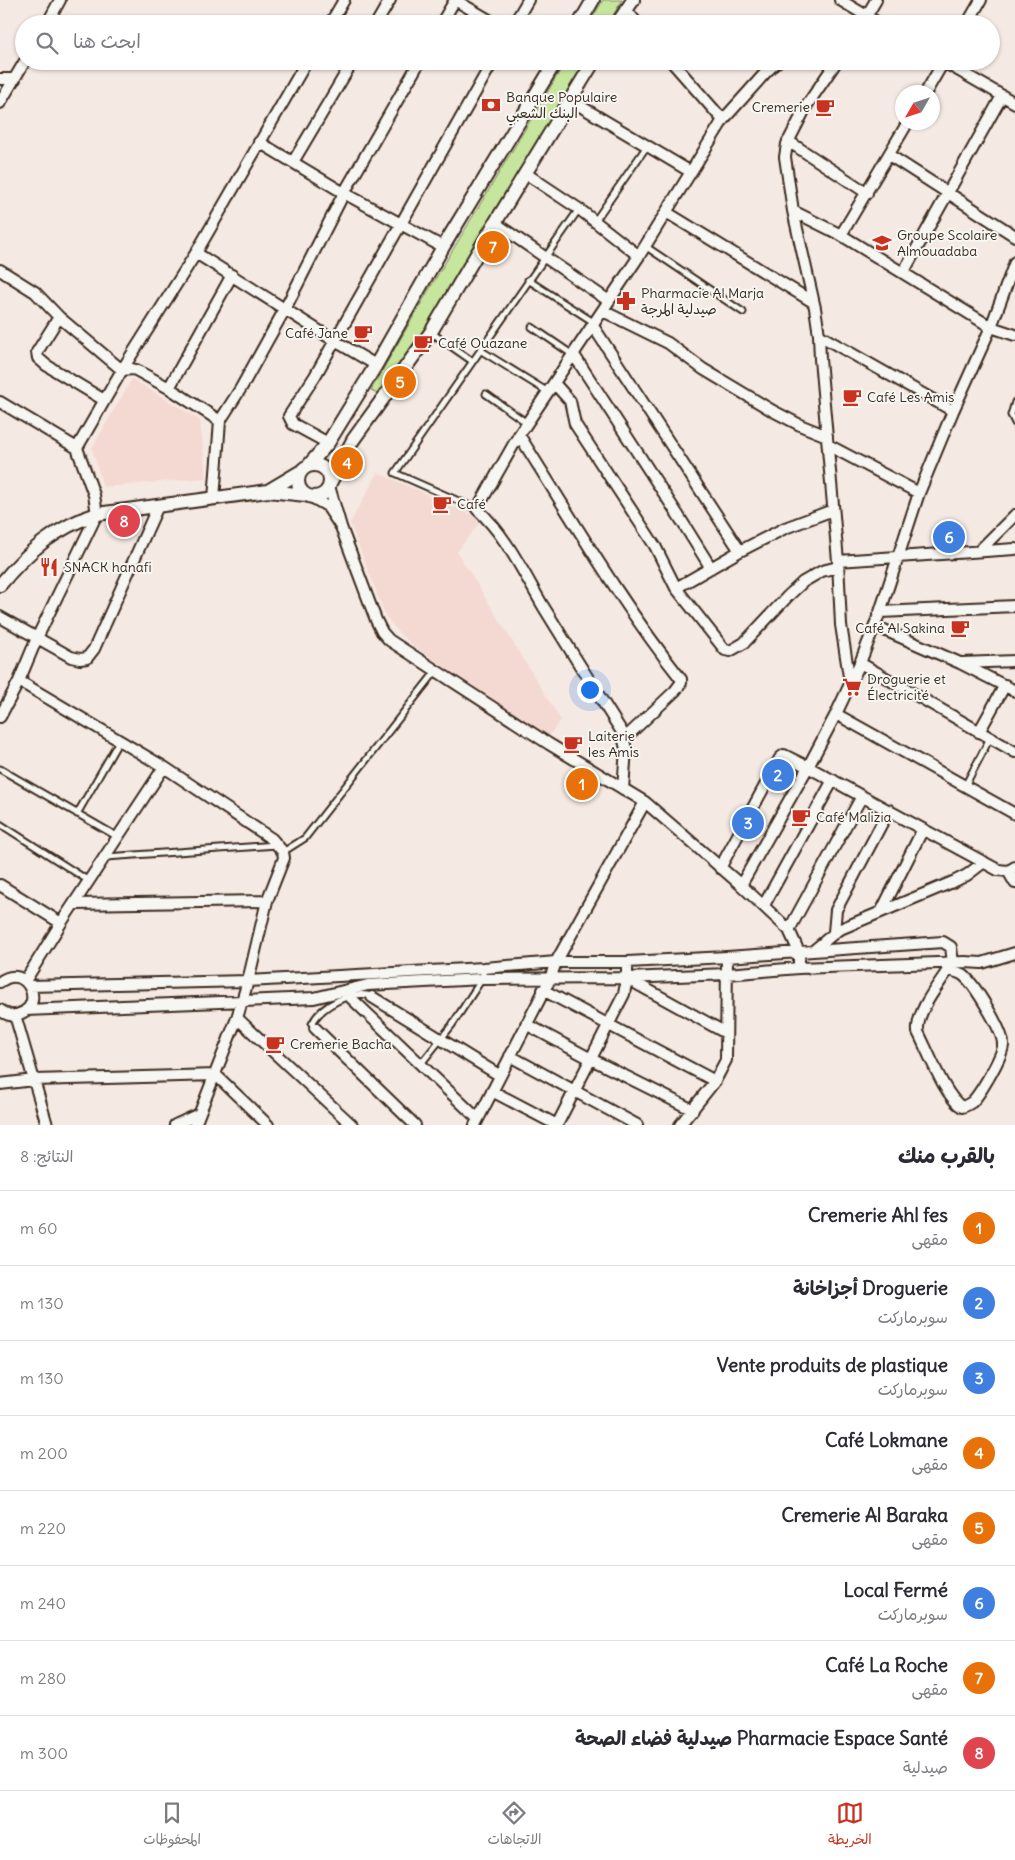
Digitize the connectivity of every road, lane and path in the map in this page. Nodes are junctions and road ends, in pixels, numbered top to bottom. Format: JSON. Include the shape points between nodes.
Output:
{"nodes":[{"id":1,"x":60,"y":0,"type":"edge"},
{"id":2,"x":344,"y":0,"type":"edge"},
{"id":3,"x":390,"y":0,"type":"edge"},
{"id":4,"x":455,"y":0,"type":"edge"},
{"id":5,"x":528,"y":0,"type":"edge"},
{"id":6,"x":593,"y":0,"type":"edge"},
{"id":7,"x":840,"y":0,"type":"edge"},
{"id":8,"x":876,"y":0,"type":"edge"},
{"id":9,"x":981,"y":0,"type":"edge"},
{"id":10,"x":52,"y":15,"type":"edge"},
{"id":11,"x":335,"y":15,"type":"edge"},
{"id":12,"x":381,"y":15,"type":"edge"},
{"id":13,"x":446,"y":15,"type":"edge"},
{"id":14,"x":481,"y":15,"type":"edge"},
{"id":15,"x":519,"y":15,"type":"edge"},
{"id":16,"x":584,"y":15,"type":"edge"},
{"id":17,"x":858,"y":15,"type":"edge"},
{"id":18,"x":867,"y":15,"type":"edge"},
{"id":19,"x":972,"y":15,"type":"edge"},
{"id":20,"x":20,"y":70,"type":"edge"},
{"id":21,"x":302,"y":70,"type":"edge"},
{"id":22,"x":348,"y":70,"type":"edge"},
{"id":23,"x":415,"y":70,"type":"edge"},
{"id":24,"x":488,"y":70,"type":"edge"},
{"id":25,"x":551,"y":70,"type":"edge"},
{"id":26,"x":588,"y":70,"type":"edge"},
{"id":27,"x":679,"y":70,"type":"edge"},
{"id":28,"x":768,"y":70,"type":"edge"},
{"id":29,"x":831,"y":70,"type":"edge"},
{"id":30,"x":938,"y":70,"type":"edge"},
{"id":31,"x":957,"y":70,"type":"edge"},
{"id":32,"x":0,"y":79,"type":"edge"},
{"id":33,"x":14,"y":80,"type":"junction"},
{"id":34,"x":930,"y":85,"type":"edge"},
{"id":35,"x":1002,"y":96,"type":"junction"},
{"id":36,"x":570,"y":100,"type":"junction"},
{"id":37,"x":0,"y":103,"type":"edge"},
{"id":38,"x":1015,"y":103,"type":"edge"},
{"id":39,"x":723,"y":120,"type":"junction"},
{"id":40,"x":903,"y":130,"type":"edge"},
{"id":41,"x":259,"y":142,"type":"junction"},
{"id":42,"x":788,"y":142,"type":"junction"},
{"id":43,"x":647,"y":146,"type":"junction"},
{"id":44,"x":889,"y":155,"type":"junction"},
{"id":45,"x":293,"y":162,"type":"junction"},
{"id":46,"x":691,"y":172,"type":"junction"},
{"id":47,"x":525,"y":173,"type":"junction"},
{"id":48,"x":344,"y":193,"type":"junction"},
{"id":49,"x":867,"y":193,"type":"junction"},
{"id":50,"x":948,"y":193,"type":"junction"},
{"id":51,"x":579,"y":209,"type":"junction"},
{"id":52,"x":793,"y":211,"type":"junction"},
{"id":53,"x":666,"y":212,"type":"junction"},
{"id":54,"x":594,"y":221,"type":"junction"},
{"id":55,"x":401,"y":223,"type":"junction"},
{"id":56,"x":495,"y":223,"type":"junction"},
{"id":57,"x":841,"y":236,"type":"junction"},
{"id":58,"x":1015,"y":236,"type":"edge"},
{"id":59,"x":645,"y":246,"type":"junction"},
{"id":60,"x":443,"y":248,"type":"junction"},
{"id":61,"x":196,"y":253,"type":"junction"},
{"id":62,"x":639,"y":256,"type":"junction"},
{"id":63,"x":544,"y":258,"type":"junction"},
{"id":64,"x":1015,"y":262,"type":"edge"},
{"id":65,"x":0,"y":270,"type":"edge"},
{"id":66,"x":903,"y":273,"type":"junction"},
{"id":67,"x":232,"y":275,"type":"junction"},
{"id":68,"x":528,"y":280,"type":"junction"},
{"id":69,"x":609,"y":301,"type":"junction"},
{"id":70,"x":813,"y":302,"type":"junction"},
{"id":71,"x":285,"y":309,"type":"junction"},
{"id":72,"x":603,"y":311,"type":"junction"},
{"id":73,"x":743,"y":312,"type":"dead end"},
{"id":74,"x":59,"y":317,"type":"junction"},
{"id":75,"x":594,"y":324,"type":"junction"},
{"id":76,"x":532,"y":327,"type":"dead end"},
{"id":77,"x":991,"y":327,"type":"junction"},
{"id":78,"x":431,"y":332,"type":"junction"},
{"id":79,"x":819,"y":335,"type":"junction"},
{"id":80,"x":1015,"y":336,"type":"edge"},
{"id":81,"x":335,"y":341,"type":"junction"},
{"id":82,"x":480,"y":350,"type":"junction"},
{"id":83,"x":574,"y":355,"type":"junction"},
{"id":84,"x":472,"y":361,"type":"junction"},
{"id":85,"x":376,"y":365,"type":"junction"},
{"id":86,"x":122,"y":370,"type":"junction"},
{"id":87,"x":554,"y":383,"type":"junction"},
{"id":88,"x":169,"y":388,"type":"junction"},
{"id":89,"x":548,"y":392,"type":"junction"},
{"id":90,"x":486,"y":394,"type":"dead end"},
{"id":91,"x":104,"y":400,"type":"junction"},
{"id":92,"x":0,"y":402,"type":"edge"},
{"id":93,"x":1015,"y":402,"type":"edge"},
{"id":94,"x":953,"y":411,"type":"junction"},
{"id":95,"x":220,"y":421,"type":"junction"},
{"id":96,"x":527,"y":423,"type":"junction"},
{"id":97,"x":1015,"y":423,"type":"edge"},
{"id":98,"x":519,"y":435,"type":"junction"},
{"id":99,"x":828,"y":440,"type":"junction"},
{"id":100,"x":328,"y":443,"type":"junction"},
{"id":101,"x":77,"y":448,"type":"junction"},
{"id":102,"x":305,"y":468,"type":"junction"},
{"id":103,"x":329,"y":484,"type":"junction"},
{"id":104,"x":268,"y":490,"type":"junction"},
{"id":105,"x":919,"y":494,"type":"junction"},
{"id":106,"x":309,"y":496,"type":"junction"},
{"id":107,"x":214,"y":499,"type":"junction"},
{"id":108,"x":158,"y":506,"type":"junction"},
{"id":109,"x":477,"y":509,"type":"junction"},
{"id":110,"x":833,"y":510,"type":"junction"},
{"id":111,"x":97,"y":514,"type":"junction"},
{"id":112,"x":1015,"y":515,"type":"edge"},
{"id":113,"x":341,"y":526,"type":"junction"},
{"id":114,"x":1015,"y":549,"type":"edge"},
{"id":115,"x":740,"y":551,"type":"junction"},
{"id":116,"x":979,"y":551,"type":"junction"},
{"id":117,"x":896,"y":558,"type":"junction"},
{"id":118,"x":838,"y":564,"type":"junction"},
{"id":119,"x":711,"y":568,"type":"junction"},
{"id":120,"x":0,"y":585,"type":"edge"},
{"id":121,"x":676,"y":588,"type":"junction"},
{"id":122,"x":1015,"y":606,"type":"edge"},
{"id":123,"x":880,"y":612,"type":"junction"},
{"id":124,"x":0,"y":617,"type":"edge"},
{"id":125,"x":874,"y":626,"type":"junction"},
{"id":126,"x":37,"y":638,"type":"junction"},
{"id":127,"x":1015,"y":660,"type":"edge"},
{"id":128,"x":860,"y":663,"type":"junction"},
{"id":129,"x":960,"y":663,"type":"junction"},
{"id":130,"x":436,"y":671,"type":"junction"},
{"id":131,"x":19,"y":681,"type":"junction"},
{"id":132,"x":850,"y":683,"type":"junction"},
{"id":133,"x":1005,"y":685,"type":"junction"},
{"id":134,"x":1015,"y":691,"type":"edge"},
{"id":135,"x":836,"y":714,"type":"junction"},
{"id":136,"x":0,"y":717,"type":"edge"},
{"id":137,"x":979,"y":732,"type":"junction"},
{"id":138,"x":990,"y":738,"type":"junction"},
{"id":139,"x":624,"y":739,"type":"junction"},
{"id":140,"x":119,"y":742,"type":"junction"},
{"id":141,"x":1015,"y":752,"type":"edge"},
{"id":142,"x":164,"y":767,"type":"junction"},
{"id":143,"x":808,"y":767,"type":"junction"},
{"id":144,"x":0,"y":769,"type":"edge"},
{"id":145,"x":833,"y":780,"type":"junction"},
{"id":146,"x":965,"y":786,"type":"junction"},
{"id":147,"x":623,"y":789,"type":"junction"},
{"id":148,"x":862,"y":796,"type":"junction"},
{"id":149,"x":645,"y":802,"type":"junction"},
{"id":150,"x":889,"y":810,"type":"junction"},
{"id":151,"x":77,"y":814,"type":"junction"},
{"id":152,"x":1015,"y":814,"type":"edge"},
{"id":153,"x":0,"y":824,"type":"edge"},
{"id":154,"x":923,"y":829,"type":"junction"},
{"id":155,"x":119,"y":837,"type":"junction"},
{"id":156,"x":281,"y":848,"type":"junction"},
{"id":157,"x":105,"y":857,"type":"junction"},
{"id":158,"x":984,"y":862,"type":"junction"},
{"id":159,"x":720,"y":868,"type":"junction"},
{"id":160,"x":1011,"y":869,"type":"edge"},
{"id":161,"x":90,"y":881,"type":"junction"},
{"id":162,"x":1015,"y":883,"type":"edge"},
{"id":163,"x":0,"y":885,"type":"edge"},
{"id":164,"x":741,"y":885,"type":"junction"},
{"id":165,"x":267,"y":901,"type":"junction"},
{"id":166,"x":75,"y":904,"type":"junction"},
{"id":167,"x":764,"y":905,"type":"junction"},
{"id":168,"x":881,"y":912,"type":"junction"},
{"id":169,"x":61,"y":923,"type":"junction"},
{"id":170,"x":789,"y":930,"type":"junction"},
{"id":171,"x":834,"y":932,"type":"junction"},
{"id":172,"x":813,"y":951,"type":"junction"},
{"id":173,"x":799,"y":952,"type":"junction"},
{"id":174,"x":1015,"y":952,"type":"edge"},
{"id":175,"x":727,"y":957,"type":"junction"},
{"id":176,"x":556,"y":962,"type":"junction"},
{"id":177,"x":627,"y":962,"type":"junction"},
{"id":178,"x":951,"y":966,"type":"junction"},
{"id":179,"x":799,"y":968,"type":"junction"},
{"id":180,"x":483,"y":974,"type":"junction"},
{"id":181,"x":727,"y":974,"type":"junction"},
{"id":182,"x":2,"y":978,"type":"edge"},
{"id":183,"x":627,"y":978,"type":"junction"},
{"id":184,"x":550,"y":979,"type":"junction"},
{"id":185,"x":248,"y":980,"type":"junction"},
{"id":186,"x":27,"y":984,"type":"junction"},
{"id":187,"x":543,"y":990,"type":"junction"},
{"id":188,"x":350,"y":997,"type":"junction"},
{"id":189,"x":372,"y":997,"type":"joint"},
{"id":190,"x":242,"y":1000,"type":"junction"},
{"id":191,"x":0,"y":1010,"type":"edge"},
{"id":192,"x":26,"y":1010,"type":"junction"},
{"id":193,"x":15,"y":1015,"type":"junction"},
{"id":194,"x":237,"y":1018,"type":"junction"},
{"id":195,"x":609,"y":1023,"type":"junction"},
{"id":196,"x":526,"y":1024,"type":"junction"},
{"id":197,"x":315,"y":1028,"type":"joint"},
{"id":198,"x":726,"y":1033,"type":"junction"},
{"id":199,"x":441,"y":1040,"type":"junction"},
{"id":200,"x":510,"y":1056,"type":"junction"},
{"id":201,"x":591,"y":1059,"type":"junction"},
{"id":202,"x":420,"y":1066,"type":"junction"},
{"id":203,"x":216,"y":1075,"type":"junction"},
{"id":204,"x":499,"y":1075,"type":"junction"},
{"id":205,"x":34,"y":1080,"type":"junction"},
{"id":206,"x":715,"y":1081,"type":"junction"},
{"id":207,"x":0,"y":1084,"type":"edge"},
{"id":208,"x":492,"y":1091,"type":"junction"},
{"id":209,"x":575,"y":1091,"type":"junction"},
{"id":210,"x":693,"y":1110,"type":"junction"},
{"id":211,"x":199,"y":1114,"type":"junction"},
{"id":212,"x":476,"y":1122,"type":"edge"},
{"id":213,"x":47,"y":1125,"type":"edge"},
{"id":214,"x":176,"y":1125,"type":"edge"},
{"id":215,"x":195,"y":1125,"type":"edge"},
{"id":216,"x":268,"y":1125,"type":"edge"},
{"id":217,"x":352,"y":1125,"type":"edge"},
{"id":218,"x":415,"y":1125,"type":"edge"},
{"id":219,"x":557,"y":1125,"type":"edge"},
{"id":220,"x":637,"y":1125,"type":"edge"},
{"id":221,"x":680,"y":1125,"type":"edge"}],
"edges":[{"from":1,"to":10,"type":"street"},
{"from":2,"to":11,"type":"street"},
{"from":3,"to":12,"type":"street"},
{"from":4,"to":13,"type":"street"},
{"from":4,"to":14,"type":"street"},
{"from":5,"to":15,"type":"street"},
{"from":6,"to":16,"type":"street"},
{"from":7,"to":17,"type":"street"},
{"from":8,"to":18,"type":"street"},
{"from":9,"to":19,"type":"street"},
{"from":20,"to":33,"type":"street"},
{"from":21,"to":41,"type":"street"},
{"from":22,"to":45,"type":"street"},
{"from":23,"to":48,"type":"street"},
{"from":24,"to":55,"type":"street"},
{"from":25,"to":60,"type":"street"},
{"from":26,"to":36,"type":"street"},
{"from":27,"to":39,"type":"street"},
{"from":28,"to":39,"type":"street"},
{"from":29,"to":42,"type":"street","via":[[807,105]]},
{"from":30,"to":34,"type":"street"},
{"from":31,"to":35,"type":"street"},
{"from":32,"to":33,"type":"street"},
{"from":33,"to":37,"type":"street"},
{"from":35,"to":38,"type":"street"},
{"from":35,"to":50,"type":"street"},
{"from":36,"to":43,"type":"street"},
{"from":36,"to":47,"type":"street"},
{"from":39,"to":46,"type":"street"},
{"from":40,"to":44,"type":"street"},
{"from":41,"to":45,"type":"street"},
{"from":41,"to":61,"type":"street"},
{"from":42,"to":49,"type":"street"},
{"from":42,"to":52,"type":"street","via":[[785,168]]},
{"from":43,"to":46,"type":"street"},
{"from":43,"to":54,"type":"lane"},
{"from":44,"to":49,"type":"street"},
{"from":44,"to":50,"type":"street"},
{"from":45,"to":48,"type":"street"},
{"from":46,"to":53,"type":"street"},
{"from":47,"to":51,"type":"street"},
{"from":47,"to":56,"type":"street"},
{"from":48,"to":55,"type":"street"},
{"from":48,"to":71,"type":"street"},
{"from":49,"to":57,"type":"street"},
{"from":50,"to":58,"type":"street"},
{"from":50,"to":66,"type":"street"},
{"from":51,"to":54,"type":"street"},
{"from":51,"to":63,"type":"lane"},
{"from":52,"to":57,"type":"street"},
{"from":52,"to":70,"type":"street"},
{"from":53,"to":59,"type":"street"},
{"from":53,"to":70,"type":"street"},
{"from":54,"to":62,"type":"street"},
{"from":55,"to":60,"type":"street"},
{"from":55,"to":81,"type":"street"},
{"from":56,"to":63,"type":"street"},
{"from":56,"to":78,"type":"street"},
{"from":57,"to":66,"type":"street"},
{"from":59,"to":62,"type":"street"},
{"from":59,"to":73,"type":"lane"},
{"from":60,"to":85,"type":"street"},
{"from":61,"to":67,"type":"street"},
{"from":61,"to":86,"type":"street"},
{"from":62,"to":69,"type":"street"},
{"from":63,"to":68,"type":"lane"},
{"from":63,"to":69,"type":"street"},
{"from":64,"to":77,"type":"street"},
{"from":65,"to":74,"type":"street","via":[[35,292]]},
{"from":66,"to":77,"type":"street"},
{"from":67,"to":71,"type":"street"},
{"from":67,"to":88,"type":"street"},
{"from":68,"to":75,"type":"lane"},
{"from":68,"to":82,"type":"lane"},
{"from":69,"to":72,"type":"street"},
{"from":70,"to":79,"type":"street"},
{"from":71,"to":81,"type":"street"},
{"from":71,"to":95,"type":"street"},
{"from":72,"to":75,"type":"street"},
{"from":72,"to":99,"type":"street","via":[[668,343],[703,369],[772,411]]},
{"from":74,"to":86,"type":"street"},
{"from":74,"to":91,"type":"street","via":[[37,352],[38,358]]},
{"from":75,"to":83,"type":"street"},
{"from":75,"to":115,"type":"street"},
{"from":76,"to":83,"type":"lane"},
{"from":77,"to":80,"type":"street"},
{"from":77,"to":94,"type":"street"},
{"from":78,"to":84,"type":"lane"},
{"from":78,"to":103,"type":"street","via":[[353,440]]},
{"from":79,"to":94,"type":"street"},
{"from":79,"to":99,"type":"street"},
{"from":81,"to":85,"type":"street"},
{"from":81,"to":100,"type":"street","via":[[289,416],[293,424]]},
{"from":82,"to":84,"type":"lane"},
{"from":82,"to":89,"type":"lane"},
{"from":83,"to":87,"type":"street"},
{"from":83,"to":119,"type":"street"},
{"from":84,"to":109,"type":"lane","via":[[395,473]]},
{"from":85,"to":100,"type":"street"},
{"from":86,"to":88,"type":"street","via":[[136,370]]},
{"from":86,"to":91,"type":"street"},
{"from":87,"to":89,"type":"street"},
{"from":87,"to":121,"type":"street","via":[[570,401],[575,424],[655,546]]},
{"from":88,"to":95,"type":"street"},
{"from":89,"to":96,"type":"street"},
{"from":90,"to":96,"type":"lane"},
{"from":91,"to":101,"type":"street"},
{"from":92,"to":101,"type":"street"},
{"from":93,"to":97,"type":"lane","via":[[1011,415]]},
{"from":94,"to":105,"type":"street"},
{"from":95,"to":107,"type":"street"},
{"from":96,"to":98,"type":"street"},
{"from":98,"to":109,"type":"street"},
{"from":98,"to":139,"type":"street","via":[[600,566],[681,679],[675,691]]},
{"from":99,"to":105,"type":"street"},
{"from":99,"to":110,"type":"street"},
{"from":100,"to":102,"type":"street"},
{"from":101,"to":111,"type":"street","via":[[94,495]]},
{"from":102,"to":103,"type":"street","via":[[315,464],[325,469]]},
{"from":102,"to":104,"type":"street"},
{"from":102,"to":106,"type":"street","via":[[298,482],[299,488]]},
{"from":103,"to":106,"type":"street","via":[[321,495]]},
{"from":103,"to":113,"type":"street"},
{"from":104,"to":106,"type":"street"},
{"from":104,"to":107,"type":"street"},
{"from":105,"to":117,"type":"street"},
{"from":106,"to":113,"type":"street","via":[[327,506]]},
{"from":107,"to":108,"type":"street"},
{"from":108,"to":111,"type":"street"},
{"from":108,"to":126,"type":"street","via":[[91,654],[87,658],[71,657]]},
{"from":109,"to":139,"type":"street","via":[[496,528],[523,569]]},
{"from":110,"to":115,"type":"street","via":[[785,528]]},
{"from":110,"to":118,"type":"street"},
{"from":111,"to":120,"type":"street","via":[[59,530],[31,552]]},
{"from":111,"to":126,"type":"street"},
{"from":112,"to":116,"type":"street"},
{"from":113,"to":130,"type":"street","via":[[382,632],[397,646]]},
{"from":114,"to":116,"type":"street"},
{"from":115,"to":119,"type":"street"},
{"from":116,"to":117,"type":"street"},
{"from":117,"to":118,"type":"street"},
{"from":117,"to":123,"type":"street"},
{"from":118,"to":121,"type":"street","via":[[803,582],[744,643],[728,652]]},
{"from":118,"to":132,"type":"street","via":[[840,624]]},
{"from":119,"to":121,"type":"street"},
{"from":122,"to":123,"type":"street"},
{"from":123,"to":125,"type":"street"},
{"from":124,"to":126,"type":"street"},
{"from":125,"to":128,"type":"street"},
{"from":125,"to":129,"type":"street"},
{"from":126,"to":131,"type":"street"},
{"from":127,"to":129,"type":"street"},
{"from":128,"to":132,"type":"street"},
{"from":128,"to":137,"type":"street"},
{"from":129,"to":133,"type":"street"},
{"from":130,"to":147,"type":"street"},
{"from":130,"to":156,"type":"lane","via":[[305,838]]},
{"from":131,"to":136,"type":"street"},
{"from":131,"to":140,"type":"street"},
{"from":132,"to":135,"type":"street"},
{"from":133,"to":134,"type":"street"},
{"from":133,"to":137,"type":"street"},
{"from":135,"to":143,"type":"street"},
{"from":135,"to":146,"type":"street"},
{"from":137,"to":138,"type":"street"},
{"from":138,"to":141,"type":"street"},
{"from":138,"to":146,"type":"lane"},
{"from":139,"to":147,"type":"street"},
{"from":140,"to":142,"type":"street"},
{"from":140,"to":151,"type":"lane"},
{"from":142,"to":155,"type":"street"},
{"from":142,"to":156,"type":"street"},
{"from":143,"to":145,"type":"street"},
{"from":143,"to":159,"type":"street","via":[[788,756],[780,758]]},
{"from":143,"to":164,"type":"street"},
{"from":144,"to":151,"type":"lane"},
{"from":145,"to":148,"type":"street"},
{"from":145,"to":167,"type":"street"},
{"from":146,"to":152,"type":"street"},
{"from":147,"to":149,"type":"street"},
{"from":148,"to":150,"type":"street"},
{"from":148,"to":170,"type":"street"},
{"from":149,"to":159,"type":"street"},
{"from":149,"to":176,"type":"street"},
{"from":150,"to":154,"type":"street"},
{"from":150,"to":171,"type":"street","via":[[836,910]]},
{"from":151,"to":155,"type":"lane"},
{"from":153,"to":161,"type":"lane"},
{"from":154,"to":158,"type":"street"},
{"from":154,"to":168,"type":"street"},
{"from":155,"to":157,"type":"street"},
{"from":156,"to":157,"type":"lane"},
{"from":156,"to":165,"type":"street","via":[[284,858]]},
{"from":157,"to":161,"type":"street"},
{"from":158,"to":160,"type":"street","via":[[998,870]]},
{"from":158,"to":168,"type":"street","via":[[955,881]]},
{"from":159,"to":164,"type":"street"},
{"from":160,"to":162,"type":"street"},
{"from":161,"to":166,"type":"street"},
{"from":163,"to":169,"type":"street"},
{"from":164,"to":167,"type":"street"},
{"from":165,"to":166,"type":"street"},
{"from":165,"to":185,"type":"street"},
{"from":166,"to":169,"type":"street"},
{"from":167,"to":170,"type":"street"},
{"from":168,"to":171,"type":"street"},
{"from":169,"to":186,"type":"street"},
{"from":170,"to":173,"type":"street"},
{"from":171,"to":172,"type":"street"},
{"from":172,"to":173,"type":"street"},
{"from":172,"to":178,"type":"street","via":[[943,942],[952,949]]},
{"from":173,"to":175,"type":"street"},
{"from":173,"to":179,"type":"street"},
{"from":174,"to":178,"type":"street","via":[[982,963]]},
{"from":175,"to":177,"type":"street"},
{"from":175,"to":181,"type":"street"},
{"from":176,"to":177,"type":"street"},
{"from":176,"to":180,"type":"street"},
{"from":176,"to":184,"type":"street"},
{"from":177,"to":183,"type":"street"},
{"from":178,"to":178,"type":"street","via":[[917,1022],[918,1032],[949,1095],[962,1107],[976,1098],[999,1059],[1003,1044],[996,1023],[970,982]]},
{"from":178,"to":179,"type":"street"},
{"from":179,"to":181,"type":"street"},
{"from":180,"to":184,"type":"street"},
{"from":180,"to":185,"type":"street"},
{"from":180,"to":190,"type":"street","via":[[368,985],[314,998]]},
{"from":180,"to":199,"type":"lane"},
{"from":181,"to":183,"type":"street"},
{"from":181,"to":198,"type":"street"},
{"from":182,"to":186,"type":"street","via":[[20,978]]},
{"from":183,"to":184,"type":"street"},
{"from":183,"to":195,"type":"street","via":[[624,994]]},
{"from":183,"to":198,"type":"street"},
{"from":184,"to":187,"type":"street"},
{"from":185,"to":186,"type":"street"},
{"from":185,"to":190,"type":"street"},
{"from":186,"to":192,"type":"street","via":[[32,999]]},
{"from":187,"to":195,"type":"street"},
{"from":187,"to":196,"type":"street"},
{"from":188,"to":189,"type":"lane","via":[[366,994]]},
{"from":188,"to":197,"type":"lane","via":[[319,1014],[312,1024]]},
{"from":188,"to":202,"type":"street"},
{"from":189,"to":199,"type":"street"},
{"from":190,"to":192,"type":"street"},
{"from":190,"to":194,"type":"street"},
{"from":191,"to":193,"type":"street"},
{"from":192,"to":193,"type":"street"},
{"from":193,"to":205,"type":"street"},
{"from":194,"to":203,"type":"street"},
{"from":194,"to":217,"type":"street"},
{"from":195,"to":201,"type":"street"},
{"from":195,"to":206,"type":"street"},
{"from":196,"to":200,"type":"street"},
{"from":196,"to":201,"type":"street"},
{"from":197,"to":218,"type":"street"},
{"from":198,"to":206,"type":"street","via":[[726,1060]]},
{"from":199,"to":202,"type":"lane"},
{"from":199,"to":204,"type":"street"},
{"from":200,"to":204,"type":"street"},
{"from":200,"to":209,"type":"street"},
{"from":201,"to":209,"type":"street"},
{"from":201,"to":210,"type":"street"},
{"from":202,"to":212,"type":"street"},
{"from":203,"to":205,"type":"street"},
{"from":203,"to":211,"type":"street"},
{"from":203,"to":216,"type":"street"},
{"from":204,"to":208,"type":"street"},
{"from":205,"to":207,"type":"street"},
{"from":205,"to":213,"type":"street"},
{"from":206,"to":210,"type":"street"},
{"from":208,"to":212,"type":"street"},
{"from":208,"to":219,"type":"street"},
{"from":209,"to":219,"type":"street"},
{"from":209,"to":220,"type":"street"},
{"from":210,"to":221,"type":"street"},
{"from":211,"to":214,"type":"street"},
{"from":211,"to":215,"type":"street"}]}
